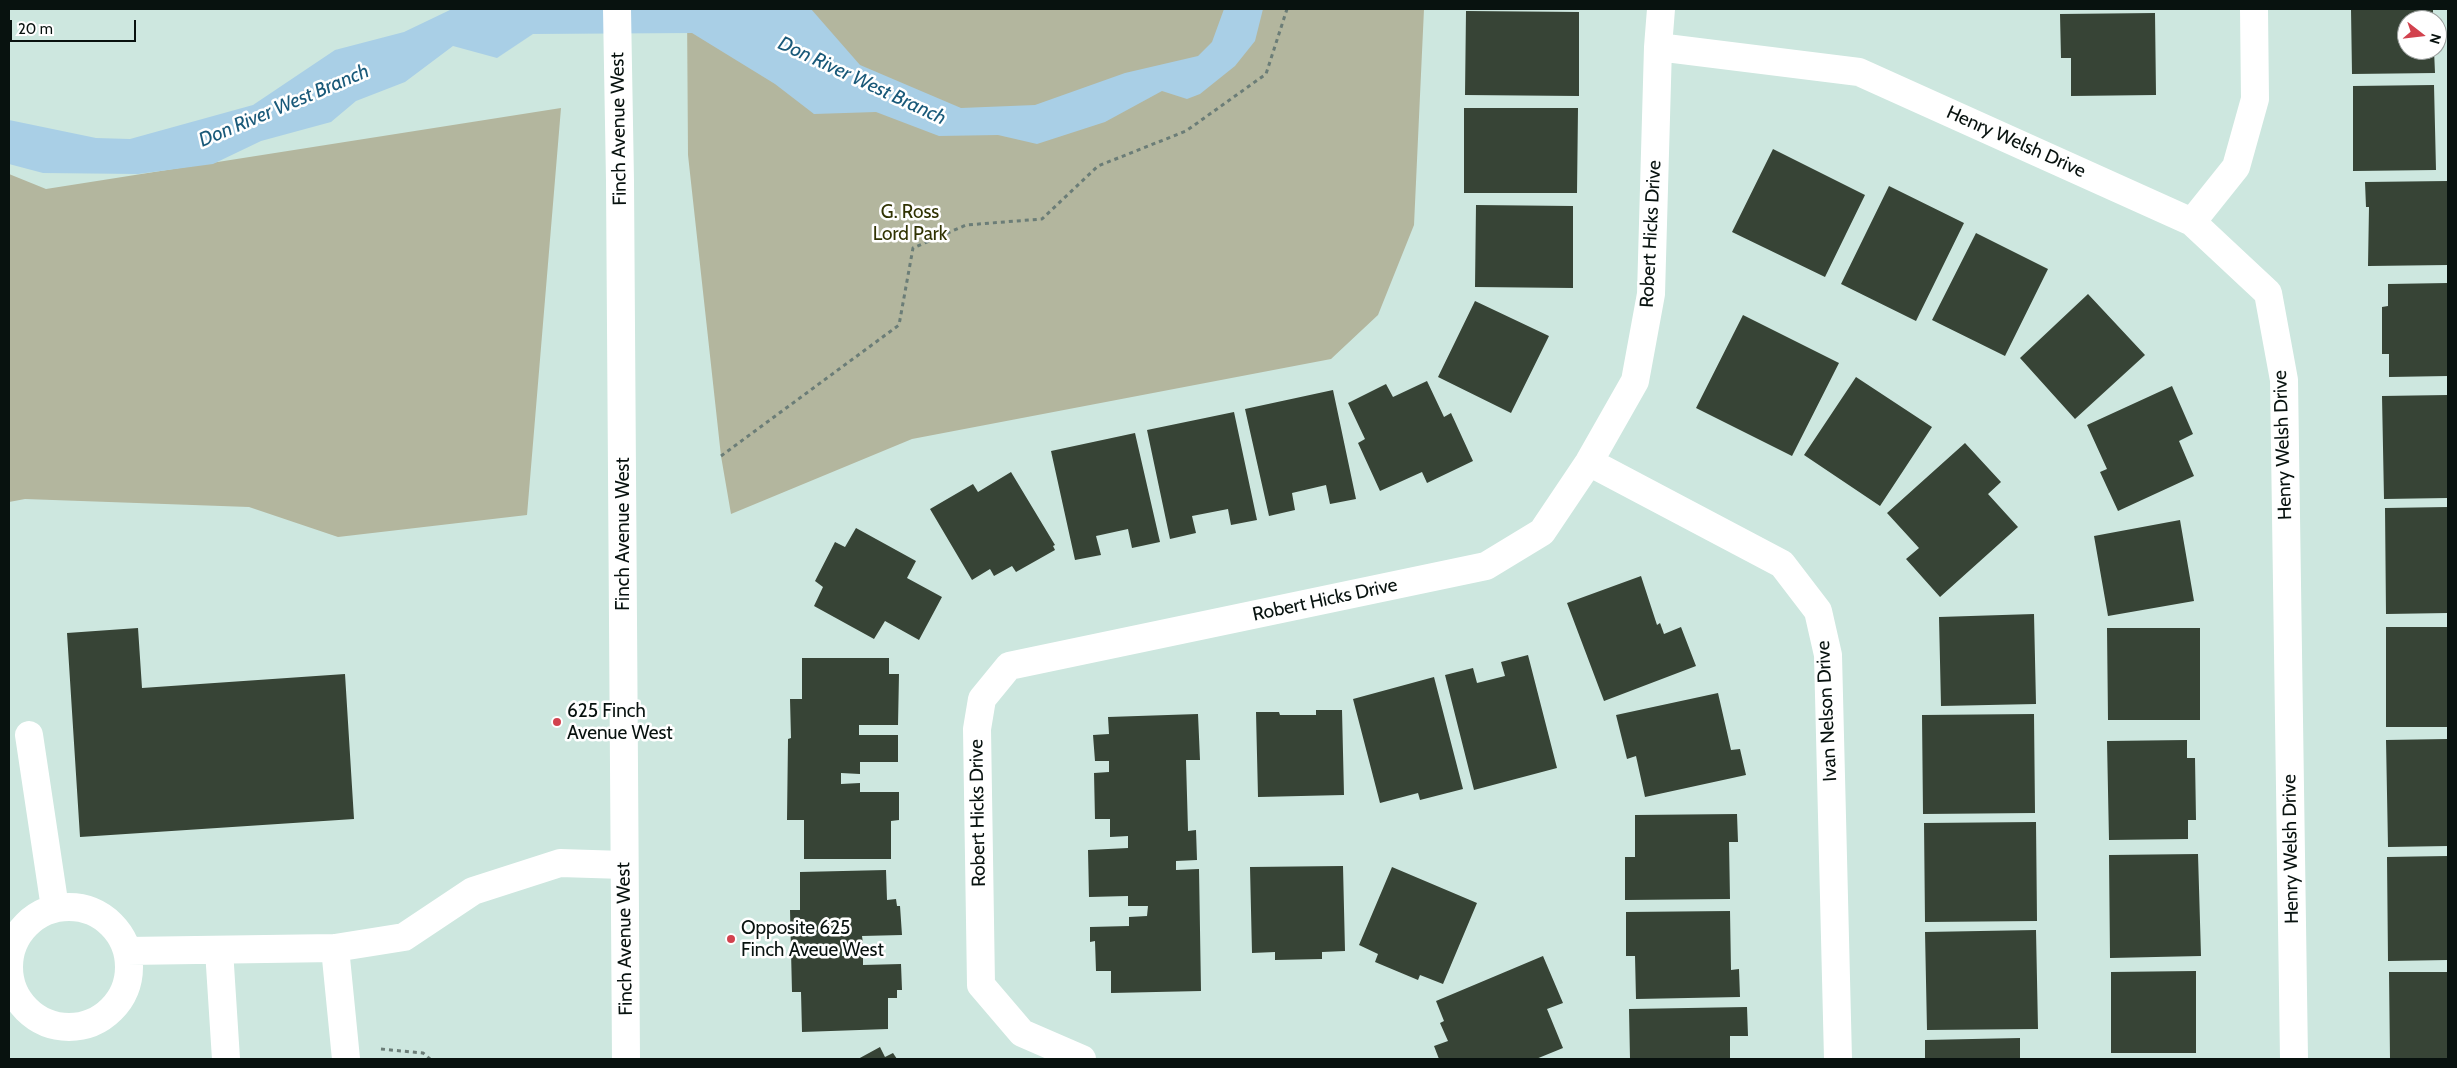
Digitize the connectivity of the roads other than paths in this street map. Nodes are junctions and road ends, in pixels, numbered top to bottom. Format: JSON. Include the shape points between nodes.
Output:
{"nodes":[{"id":1,"x":617,"y":9,"type":"edge"},
{"id":2,"x":1661,"y":9,"type":"edge"},
{"id":3,"x":2254,"y":9,"type":"edge"},
{"id":4,"x":1658,"y":47,"type":"junction"},
{"id":5,"x":2192,"y":222,"type":"junction"},
{"id":6,"x":1588,"y":462,"type":"junction"},
{"id":7,"x":29,"y":735,"type":"dead end"},
{"id":8,"x":624,"y":865,"type":"junction"},
{"id":9,"x":55,"y":908,"type":"junction"},
{"id":10,"x":335,"y":948,"type":"junction"},
{"id":11,"x":127,"y":950,"type":"junction"},
{"id":12,"x":219,"y":950,"type":"junction"},
{"id":13,"x":346,"y":1052,"type":"edge"},
{"id":14,"x":226,"y":1059,"type":"edge"},
{"id":15,"x":626,"y":1059,"type":"edge"},
{"id":16,"x":1082,"y":1059,"type":"edge"},
{"id":17,"x":1838,"y":1059,"type":"edge"},
{"id":18,"x":2294,"y":1059,"type":"edge"}],
"edges":[{"from":1,"to":8,"type":"street","name":"Finch Avenue West"},
{"from":2,"to":4,"type":"street","name":"Robert Hicks Drive"},
{"from":3,"to":5,"type":"street","via":[[2255,99],[2236,167]]},
{"from":4,"to":5,"type":"street","name":"Henry Welsh Drive","via":[[1859,72]]},
{"from":4,"to":6,"type":"street","name":"Robert Hicks Drive","via":[[1651,294],[1635,381]]},
{"from":5,"to":18,"type":"street","name":"Henry Welsh Drive","via":[[2268,293],[2284,380]]},
{"from":6,"to":16,"type":"street","name":"Robert Hicks Drive","via":[[1542,532],[1486,566],[1009,666],[982,699],[977,729],[981,985],[1022,1033]]},
{"from":6,"to":17,"type":"street","name":"Ivan Nelson Drive","via":[[1782,564],[1818,611],[1828,655]]},
{"from":7,"to":9,"type":"street"},
{"from":8,"to":10,"type":"street","via":[[560,863],[473,891],[404,937]]},
{"from":8,"to":15,"type":"street","name":"Finch Avenue West"},
{"from":9,"to":11,"type":"street","via":[[73,906],[108,920],[120,934]]},
{"from":9,"to":11,"type":"street","via":[[37,916],[22,930],[12,948],[9,968],[13,988],[23,1005],[38,1018],[58,1025],[78,1026],[97,1020],[113,1008],[124,991],[130,971]]},
{"from":10,"to":12,"type":"street"},
{"from":10,"to":13,"type":"street"},
{"from":11,"to":12,"type":"street"},
{"from":12,"to":14,"type":"street"}]}
